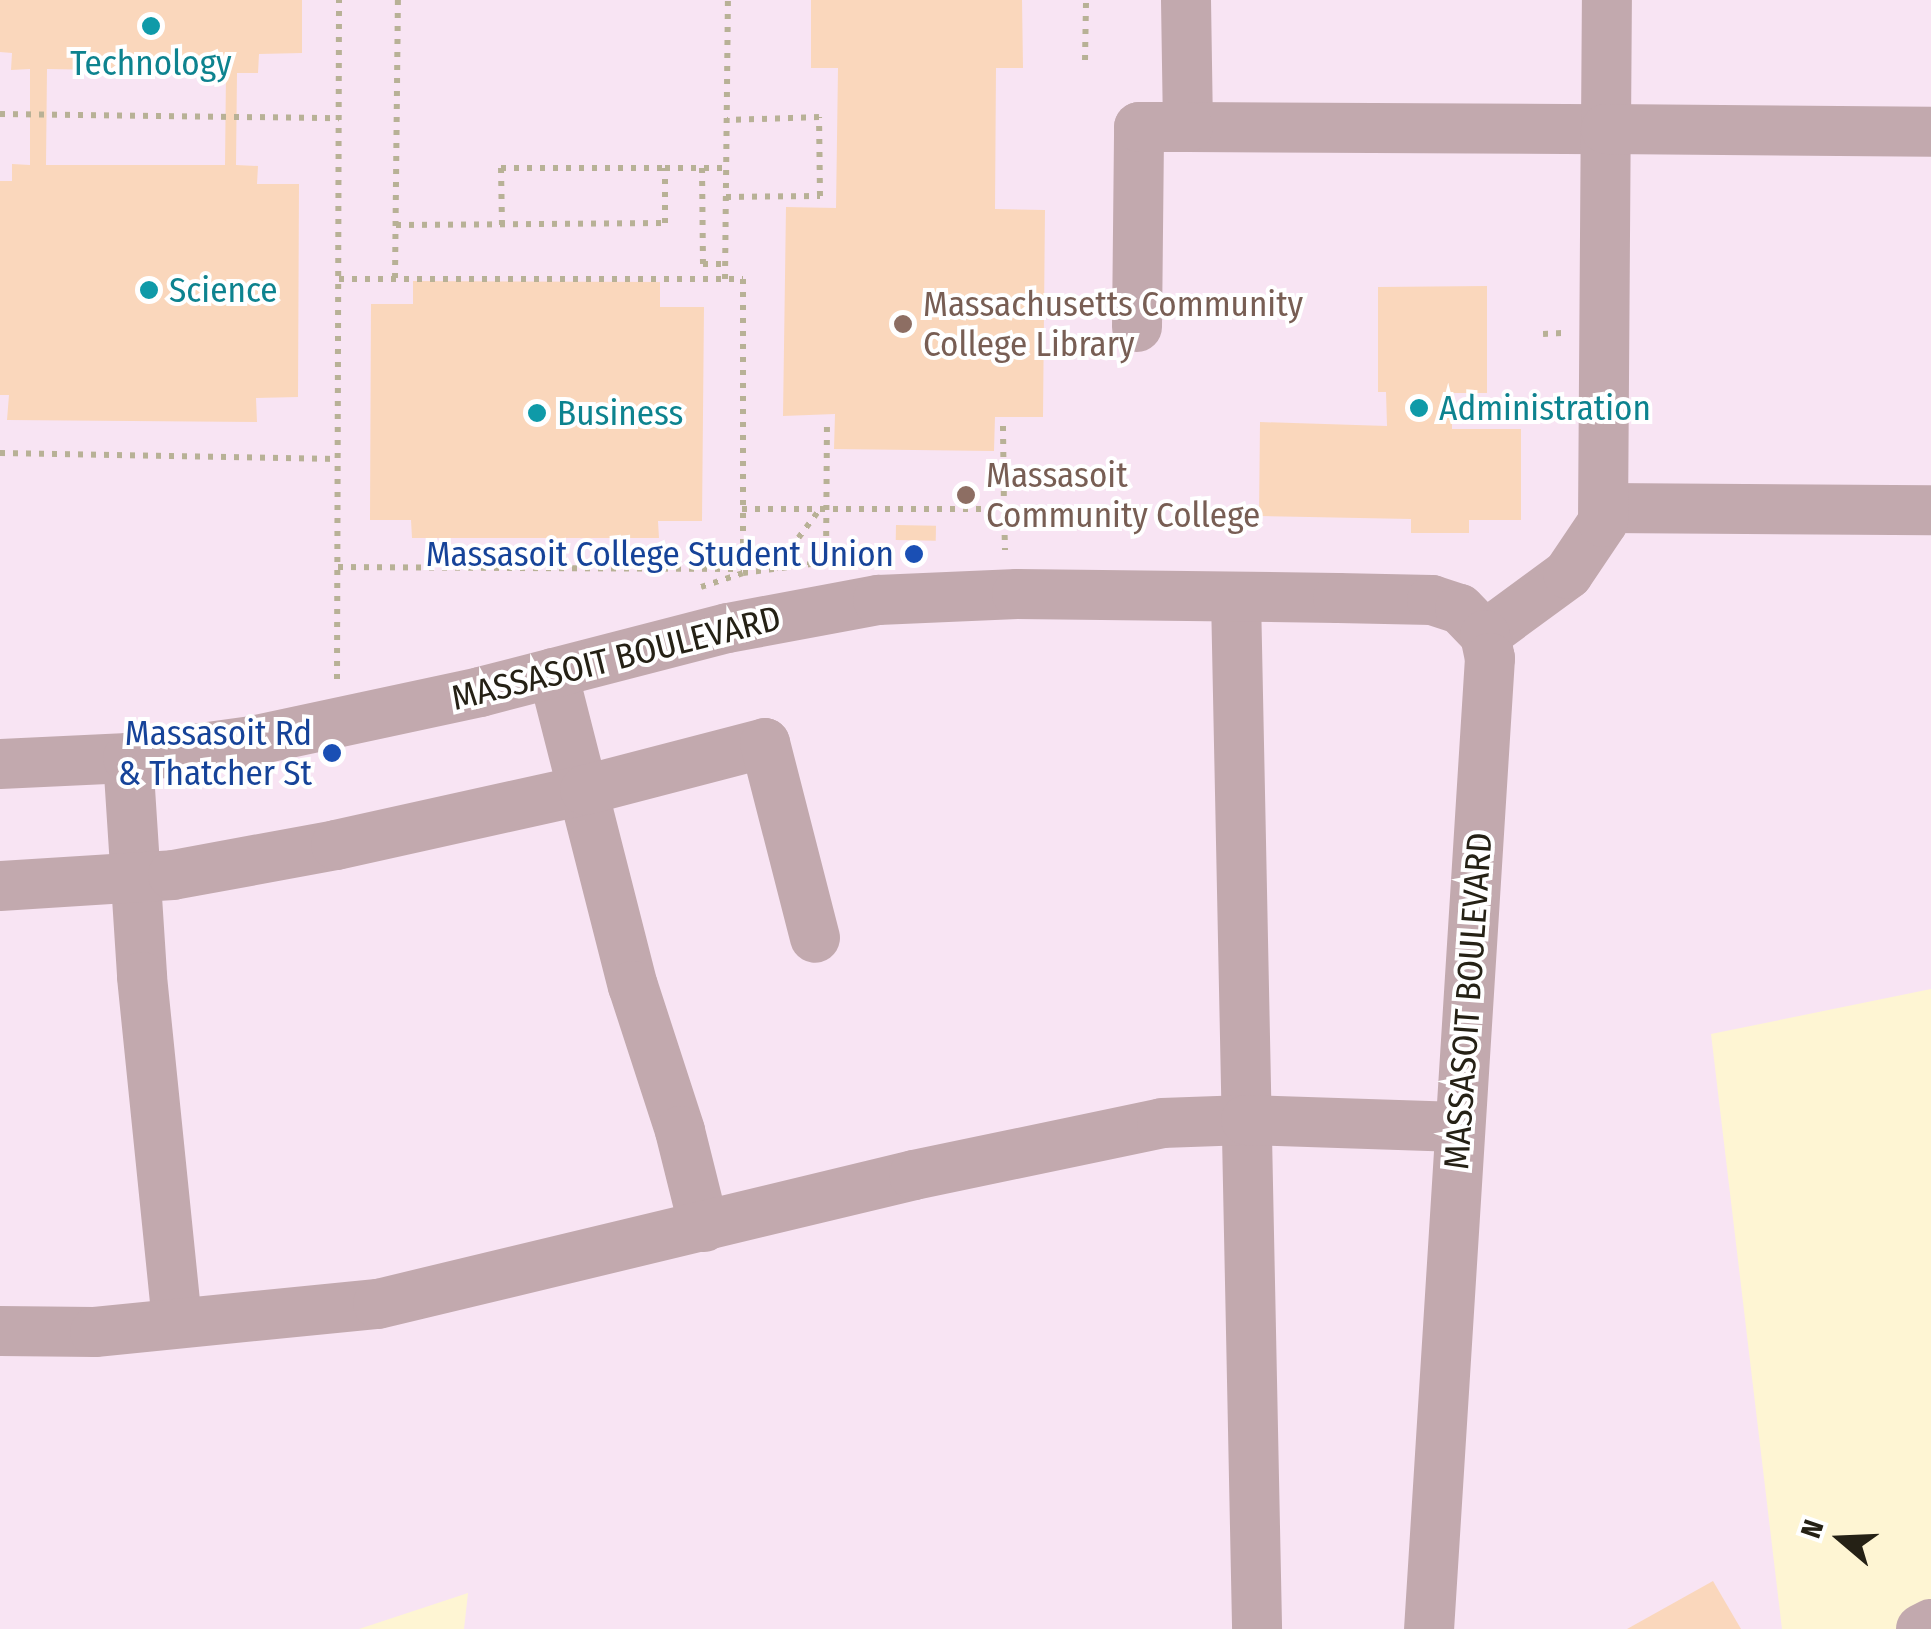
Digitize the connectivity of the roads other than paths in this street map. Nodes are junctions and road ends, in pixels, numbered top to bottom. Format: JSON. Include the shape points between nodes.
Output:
{"nodes":[{"id":1,"x":1186,"y":0,"type":"edge"},
{"id":2,"x":1607,"y":0,"type":"edge"},
{"id":3,"x":1188,"y":127,"type":"junction"},
{"id":4,"x":1606,"y":129,"type":"junction"},
{"id":5,"x":1931,"y":132,"type":"edge"},
{"id":6,"x":1138,"y":327,"type":"dead end"},
{"id":7,"x":1606,"y":508,"type":"junction"},
{"id":8,"x":1931,"y":510,"type":"edge"},
{"id":9,"x":1236,"y":598,"type":"junction"},
{"id":10,"x":1485,"y":635,"type":"junction"},
{"id":11,"x":553,"y":673,"type":"junction"},
{"id":12,"x":128,"y":758,"type":"junction"},
{"id":13,"x":0,"y":764,"type":"edge"},
{"id":14,"x":585,"y":790,"type":"junction"},
{"id":15,"x":136,"y":876,"type":"junction"},
{"id":16,"x":0,"y":886,"type":"edge"},
{"id":17,"x":815,"y":938,"type":"dead end"},
{"id":18,"x":1246,"y":1120,"type":"junction"},
{"id":19,"x":1459,"y":1127,"type":"junction"},
{"id":20,"x":704,"y":1227,"type":"junction"},
{"id":21,"x":177,"y":1322,"type":"junction"},
{"id":22,"x":0,"y":1331,"type":"edge"},
{"id":23,"x":1931,"y":1624,"type":"edge"},
{"id":24,"x":1257,"y":1629,"type":"edge"},
{"id":25,"x":1430,"y":1629,"type":"edge"},
{"id":26,"x":1921,"y":1629,"type":"edge"}],
"edges":[{"from":1,"to":3,"type":"street"},
{"from":2,"to":4,"type":"street"},
{"from":3,"to":4,"type":"street"},
{"from":3,"to":6,"type":"street","via":[[1139,127]]},
{"from":4,"to":5,"type":"street"},
{"from":4,"to":7,"type":"street"},
{"from":7,"to":8,"type":"street"},
{"from":7,"to":10,"type":"street","via":[[1592,545],[1568,574]]},
{"from":9,"to":10,"type":"street","name":"MASSASOIT BOULEVARD","via":[[1432,600],[1460,609]]},
{"from":9,"to":11,"type":"street","name":"MASSASOIT BOULEVARD","via":[[953,596],[832,606]]},
{"from":9,"to":18,"type":"street"},
{"from":10,"to":19,"type":"street","name":"MASSASOIT BOULEVARD","via":[[1490,658]]},
{"from":11,"to":12,"type":"street","name":"MASSASOIT BOULEVARD","via":[[326,727]]},
{"from":11,"to":14,"type":"street"},
{"from":12,"to":13,"type":"street","name":"MASSASOIT BOULEVARD"},
{"from":12,"to":15,"type":"street"},
{"from":14,"to":15,"type":"street","via":[[336,845]]},
{"from":14,"to":17,"type":"street","via":[[765,744]]},
{"from":14,"to":20,"type":"street","via":[[633,986]]},
{"from":15,"to":16,"type":"street"},
{"from":15,"to":21,"type":"street"},
{"from":18,"to":19,"type":"street"},
{"from":18,"to":20,"type":"street","via":[[1103,1132]]},
{"from":18,"to":24,"type":"street"},
{"from":19,"to":25,"type":"street","name":"MASSASOIT BOULEVARD"},
{"from":20,"to":21,"type":"street","via":[[378,1304]]},
{"from":21,"to":22,"type":"street","via":[[95,1332]]},
{"from":23,"to":26,"type":"street"}]}
